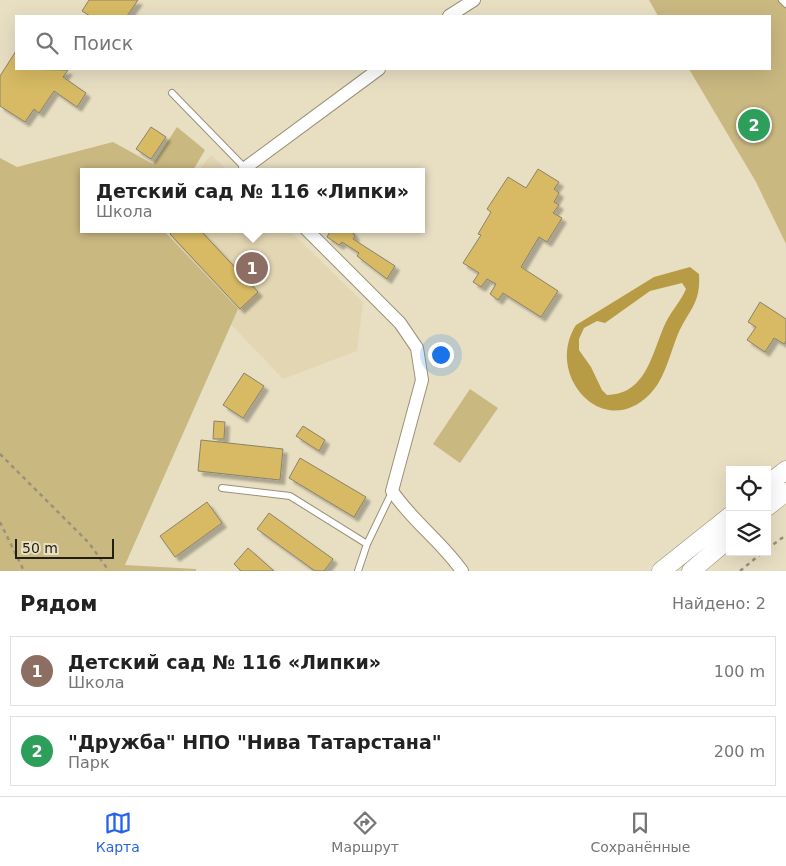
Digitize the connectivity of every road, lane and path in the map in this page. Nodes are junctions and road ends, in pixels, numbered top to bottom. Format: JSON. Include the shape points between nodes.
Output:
{"nodes":[{"id":1,"x":474,"y":0,"type":"edge"},
{"id":2,"x":782,"y":0,"type":"edge"},
{"id":3,"x":786,"y":4,"type":"edge"},
{"id":4,"x":451,"y":15,"type":"edge"},
{"id":5,"x":378,"y":70,"type":"edge"},
{"id":6,"x":172,"y":94,"type":"dead end"},
{"id":7,"x":245,"y":168,"type":"edge"},
{"id":8,"x":250,"y":168,"type":"edge"},
{"id":9,"x":310,"y":233,"type":"edge"},
{"id":10,"x":0,"y":454,"type":"edge"},
{"id":11,"x":786,"y":470,"type":"edge"},
{"id":12,"x":771,"y":482,"type":"edge"},
{"id":13,"x":222,"y":488,"type":"dead end"},
{"id":14,"x":392,"y":491,"type":"junction"},
{"id":15,"x":786,"y":492,"type":"edge"},
{"id":16,"x":771,"y":504,"type":"edge"},
{"id":17,"x":726,"y":519,"type":"edge"},
{"id":18,"x":0,"y":522,"type":"edge"},
{"id":19,"x":786,"y":535,"type":"edge"},
{"id":20,"x":726,"y":541,"type":"edge"},
{"id":21,"x":367,"y":544,"type":"junction"},
{"id":22,"x":771,"y":546,"type":"edge"},
{"id":23,"x":758,"y":556,"type":"edge"},
{"id":24,"x":24,"y":571,"type":"edge"},
{"id":25,"x":109,"y":571,"type":"edge"},
{"id":26,"x":358,"y":571,"type":"edge"},
{"id":27,"x":462,"y":571,"type":"edge"},
{"id":28,"x":662,"y":571,"type":"edge"},
{"id":29,"x":691,"y":571,"type":"edge"},
{"id":30,"x":740,"y":571,"type":"edge"}],
"edges":[{"from":1,"to":4,"type":"street"},
{"from":2,"to":3,"type":"lane"},
{"from":5,"to":8,"type":"street"},
{"from":6,"to":7,"type":"lane"},
{"from":9,"to":14,"type":"street","via":[[400,323],[417,348],[422,380]]},
{"from":10,"to":25,"type":"path","via":[[90,543]]},
{"from":11,"to":12,"type":"main road"},
{"from":13,"to":21,"type":"lane","via":[[290,496]]},
{"from":14,"to":21,"type":"lane"},
{"from":14,"to":27,"type":"street","via":[[404,509]]},
{"from":15,"to":16,"type":"main road"},
{"from":17,"to":28,"type":"main road"},
{"from":18,"to":24,"type":"path"},
{"from":19,"to":22,"type":"path"},
{"from":20,"to":29,"type":"main road"},
{"from":21,"to":26,"type":"lane"},
{"from":23,"to":30,"type":"path"}]}
